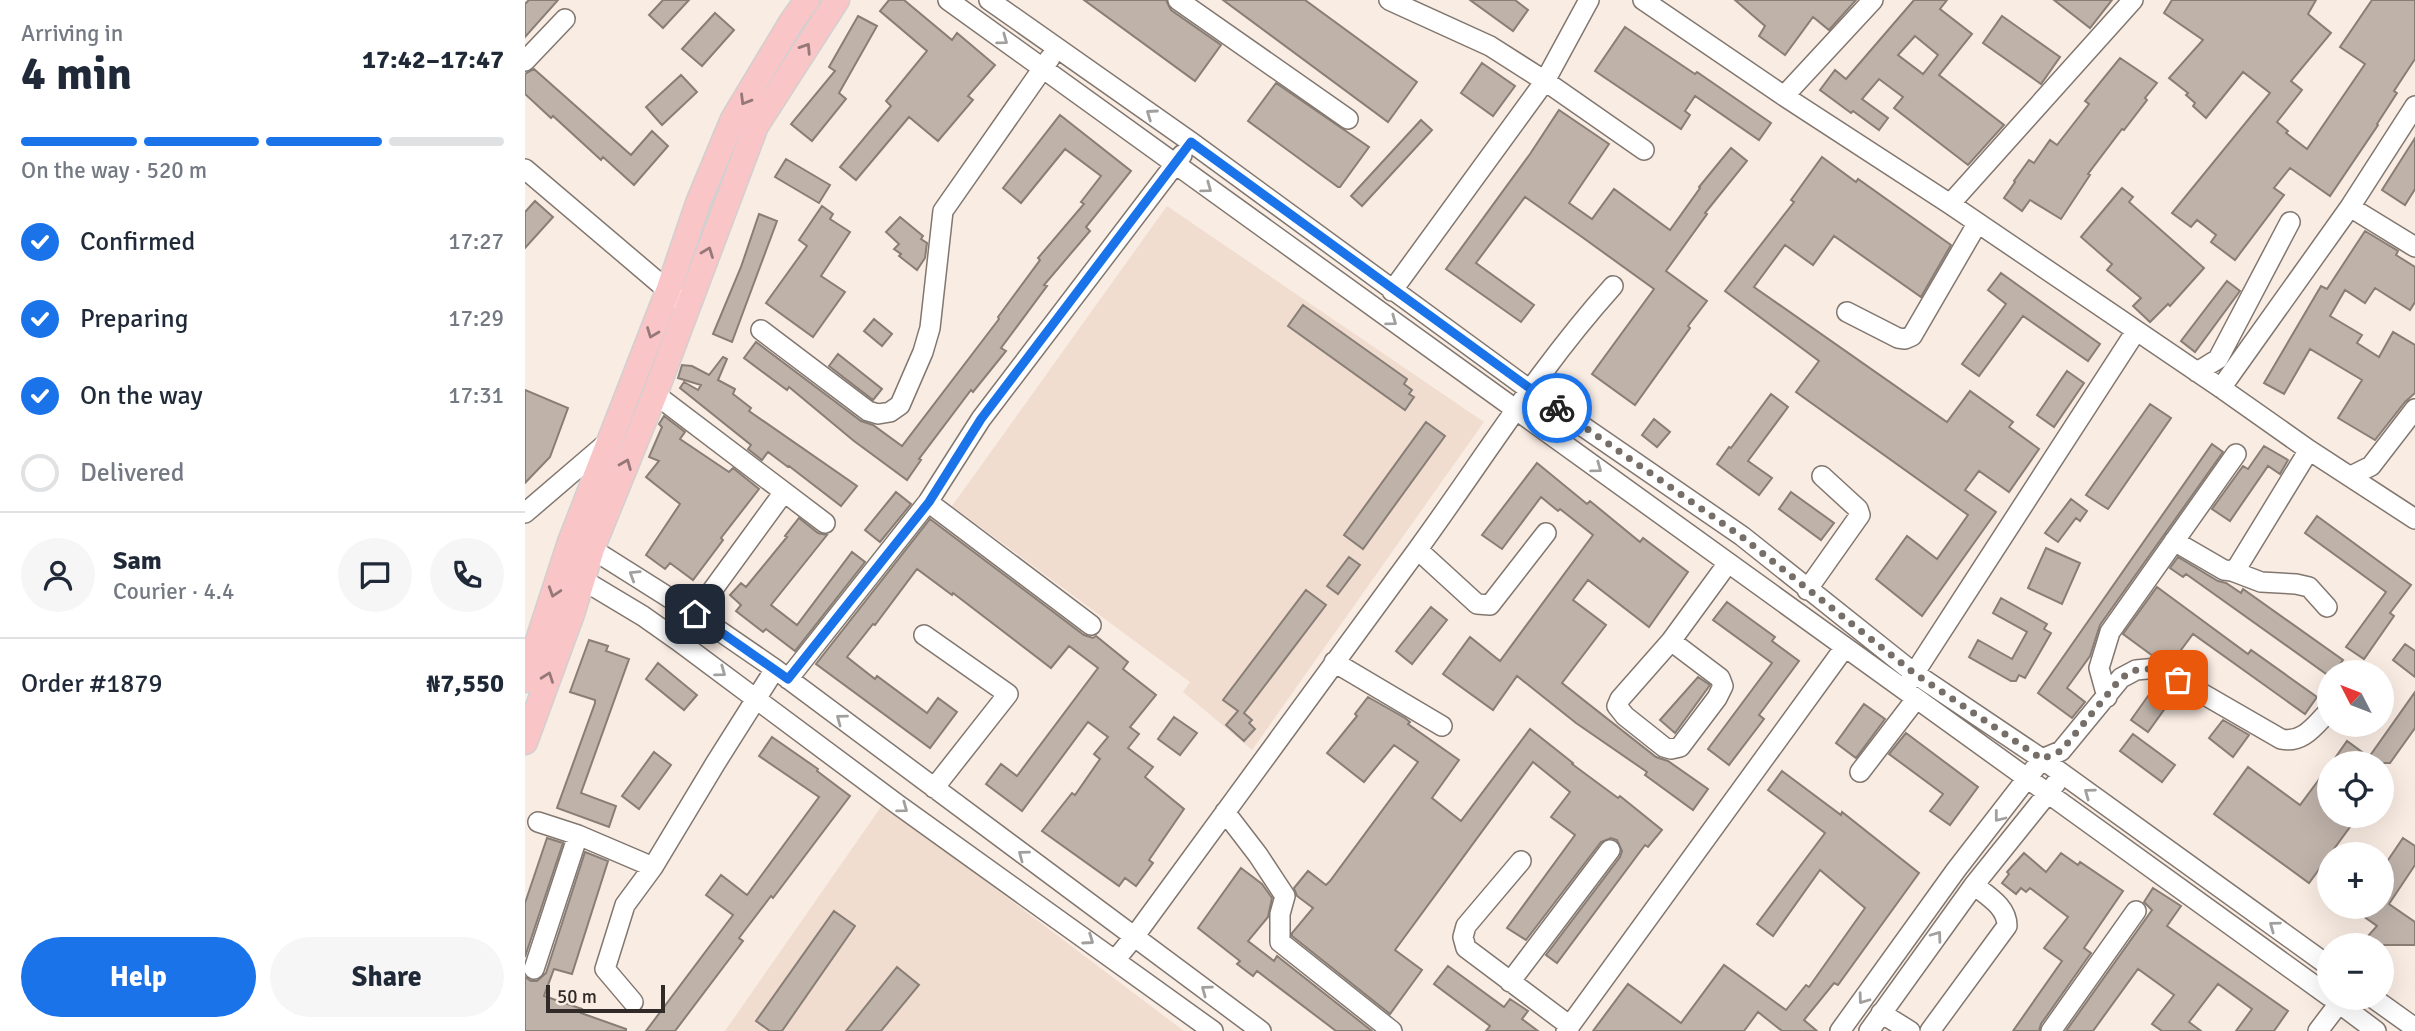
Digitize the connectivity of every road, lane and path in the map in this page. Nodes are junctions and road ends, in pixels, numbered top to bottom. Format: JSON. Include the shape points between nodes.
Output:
{"nodes":[{"id":1,"x":807,"y":0,"type":"edge"},
{"id":2,"x":837,"y":0,"type":"edge"},
{"id":3,"x":948,"y":0,"type":"edge"},
{"id":4,"x":989,"y":0,"type":"edge"},
{"id":5,"x":1178,"y":0,"type":"edge"},
{"id":6,"x":1389,"y":0,"type":"edge"},
{"id":7,"x":1589,"y":0,"type":"edge"},
{"id":8,"x":1643,"y":0,"type":"edge"},
{"id":9,"x":1874,"y":0,"type":"edge"},
{"id":10,"x":2133,"y":0,"type":"edge"},
{"id":11,"x":565,"y":19,"type":"dead end"},
{"id":12,"x":1057,"y":49,"type":"junction"},
{"id":13,"x":525,"y":61,"type":"edge"},
{"id":14,"x":1044,"y":69,"type":"junction"},
{"id":15,"x":1545,"y":81,"type":"junction"},
{"id":16,"x":1784,"y":96,"type":"junction"},
{"id":17,"x":2415,"y":106,"type":"edge"},
{"id":18,"x":1348,"y":119,"type":"dead end"},
{"id":19,"x":1191,"y":142,"type":"junction"},
{"id":20,"x":1644,"y":150,"type":"dead end"},
{"id":21,"x":1175,"y":165,"type":"junction"},
{"id":22,"x":525,"y":169,"type":"edge"},
{"id":23,"x":1949,"y":204,"type":"junction"},
{"id":24,"x":2350,"y":207,"type":"junction"},
{"id":25,"x":2290,"y":222,"type":"dead end"},
{"id":26,"x":1977,"y":224,"type":"junction"},
{"id":27,"x":2415,"y":247,"type":"edge"},
{"id":28,"x":1613,"y":286,"type":"dead end"},
{"id":29,"x":1392,"y":291,"type":"junction"},
{"id":30,"x":678,"y":298,"type":"junction"},
{"id":31,"x":1847,"y":312,"type":"dead end"},
{"id":32,"x":761,"y":330,"type":"dead end"},
{"id":33,"x":2136,"y":331,"type":"junction"},
{"id":34,"x":2197,"y":372,"type":"junction"},
{"id":35,"x":2221,"y":388,"type":"junction"},
{"id":36,"x":1530,"y":390,"type":"junction"},
{"id":37,"x":655,"y":394,"type":"junction"},
{"id":38,"x":1517,"y":410,"type":"junction"},
{"id":39,"x":2415,"y":410,"type":"edge"},
{"id":40,"x":609,"y":440,"type":"junction"},
{"id":41,"x":2309,"y":450,"type":"junction"},
{"id":42,"x":2236,"y":454,"type":"dead end"},
{"id":43,"x":1822,"y":476,"type":"dead end"},
{"id":44,"x":2351,"y":476,"type":"junction"},
{"id":45,"x":784,"y":492,"type":"junction"},
{"id":46,"x":929,"y":502,"type":"junction"},
{"id":47,"x":2411,"y":512,"type":"edge"},
{"id":48,"x":525,"y":513,"type":"edge"},
{"id":49,"x":825,"y":523,"type":"dead end"},
{"id":50,"x":1546,"y":533,"type":"dead end"},
{"id":51,"x":2173,"y":541,"type":"junction"},
{"id":52,"x":592,"y":549,"type":"junction"},
{"id":53,"x":1418,"y":550,"type":"junction"},
{"id":54,"x":1728,"y":563,"type":"junction"},
{"id":55,"x":2232,"y":571,"type":"junction"},
{"id":56,"x":583,"y":580,"type":"junction"},
{"id":57,"x":1807,"y":590,"type":"junction"},
{"id":58,"x":2327,"y":607,"type":"dead end"},
{"id":59,"x":695,"y":614,"type":"junction"},
{"id":60,"x":1091,"y":625,"type":"dead end"},
{"id":61,"x":924,"y":635,"type":"dead end"},
{"id":62,"x":1671,"y":641,"type":"junction"},
{"id":63,"x":1845,"y":647,"type":"junction"},
{"id":64,"x":1334,"y":662,"type":"junction"},
{"id":65,"x":526,"y":673,"type":"edge"},
{"id":66,"x":1914,"y":673,"type":"junction"},
{"id":67,"x":781,"y":674,"type":"junction"},
{"id":68,"x":1909,"y":695,"type":"junction"},
{"id":69,"x":2107,"y":696,"type":"junction"},
{"id":70,"x":757,"y":698,"type":"junction"},
{"id":71,"x":2317,"y":723,"type":"edge"},
{"id":72,"x":1442,"y":726,"type":"dead end"},
{"id":73,"x":525,"y":742,"type":"edge"},
{"id":74,"x":2061,"y":751,"type":"junction"},
{"id":75,"x":2042,"y":759,"type":"junction"},
{"id":76,"x":1860,"y":772,"type":"dead end"},
{"id":77,"x":2063,"y":774,"type":"junction"},
{"id":78,"x":2029,"y":779,"type":"junction"},
{"id":79,"x":934,"y":788,"type":"junction"},
{"id":80,"x":2049,"y":793,"type":"junction"},
{"id":81,"x":1225,"y":812,"type":"junction"},
{"id":82,"x":538,"y":821,"type":"dead end"},
{"id":83,"x":578,"y":835,"type":"junction"},
{"id":84,"x":1610,"y":850,"type":"dead end"},
{"id":85,"x":1521,"y":860,"type":"dead end"},
{"id":86,"x":653,"y":867,"type":"junction"},
{"id":87,"x":1974,"y":886,"type":"junction"},
{"id":88,"x":2136,"y":911,"type":"dead end"},
{"id":89,"x":1134,"y":937,"type":"junction"},
{"id":90,"x":2317,"y":957,"type":"edge"},
{"id":91,"x":1116,"y":959,"type":"junction"},
{"id":92,"x":534,"y":969,"type":"dead end"},
{"id":93,"x":1510,"y":982,"type":"junction"},
{"id":94,"x":2317,"y":984,"type":"edge"},
{"id":95,"x":633,"y":1002,"type":"dead end"},
{"id":96,"x":2329,"y":1010,"type":"edge"},
{"id":97,"x":2351,"y":1010,"type":"edge"},
{"id":98,"x":2390,"y":1010,"type":"edge"},
{"id":99,"x":1881,"y":1013,"type":"junction"},
{"id":100,"x":1568,"y":1028,"type":"edge"},
{"id":101,"x":2415,"y":1028,"type":"edge"},
{"id":102,"x":1213,"y":1031,"type":"edge"},
{"id":103,"x":1261,"y":1031,"type":"edge"},
{"id":104,"x":1392,"y":1031,"type":"edge"},
{"id":105,"x":1840,"y":1031,"type":"edge"},
{"id":106,"x":1869,"y":1031,"type":"edge"},
{"id":107,"x":1910,"y":1031,"type":"edge"},
{"id":108,"x":1930,"y":1031,"type":"edge"},
{"id":109,"x":2051,"y":1031,"type":"edge"},
{"id":110,"x":2318,"y":1031,"type":"edge"},
{"id":111,"x":2376,"y":1031,"type":"edge"}],
"edges":[{"from":1,"to":30,"type":"main road","one_way":true,"via":[[733,119],[698,203]]},
{"from":30,"to":2,"type":"main road","one_way":true,"via":[[756,126]]},
{"from":3,"to":14,"type":"street","one_way":true},
{"from":4,"to":12,"type":"street"},
{"from":5,"to":18,"type":"street"},
{"from":6,"to":15,"type":"street","via":[[1490,46]]},
{"from":7,"to":15,"type":"street"},
{"from":8,"to":16,"type":"street"},
{"from":9,"to":16,"type":"street"},
{"from":10,"to":23,"type":"street"},
{"from":11,"to":13,"type":"street"},
{"from":12,"to":14,"type":"street"},
{"from":19,"to":12,"type":"street","one_way":true},
{"from":14,"to":21,"type":"street"},
{"from":14,"to":32,"type":"street","via":[[943,211],[930,328],[900,405],[890,412],[868,411]]},
{"from":15,"to":20,"type":"street"},
{"from":15,"to":29,"type":"street"},
{"from":16,"to":23,"type":"street"},
{"from":17,"to":24,"type":"street"},
{"from":19,"to":21,"type":"street"},
{"from":19,"to":29,"type":"street"},
{"from":21,"to":38,"type":"street","one_way":true},
{"from":21,"to":46,"type":"street","via":[[981,419]]},
{"from":22,"to":30,"type":"street"},
{"from":23,"to":26,"type":"street"},
{"from":24,"to":27,"type":"street"},
{"from":24,"to":35,"type":"street"},
{"from":25,"to":34,"type":"street","via":[[2218,359]]},
{"from":26,"to":31,"type":"street","via":[[1912,336],[1898,338]]},
{"from":26,"to":33,"type":"street"},
{"from":28,"to":36,"type":"street"},
{"from":29,"to":36,"type":"street"},
{"from":30,"to":37,"type":"main road"},
{"from":30,"to":40,"type":"main road","one_way":true},
{"from":33,"to":34,"type":"street"},
{"from":33,"to":66,"type":"street"},
{"from":34,"to":35,"type":"street"},
{"from":35,"to":41,"type":"street"},
{"from":36,"to":38,"type":"street"},
{"from":36,"to":57,"type":"street","via":[[1742,537]]},
{"from":37,"to":45,"type":"street"},
{"from":52,"to":37,"type":"main road","one_way":true},
{"from":38,"to":53,"type":"street"},
{"from":38,"to":54,"type":"street","one_way":true},
{"from":39,"to":44,"type":"street","via":[[2371,466]]},
{"from":40,"to":48,"type":"street"},
{"from":40,"to":65,"type":"main road","one_way":true},
{"from":41,"to":44,"type":"street"},
{"from":41,"to":55,"type":"street"},
{"from":42,"to":51,"type":"street"},
{"from":43,"to":57,"type":"street","via":[[1860,515]]},
{"from":44,"to":47,"type":"street"},
{"from":45,"to":49,"type":"street"},
{"from":45,"to":59,"type":"street"},
{"from":46,"to":60,"type":"street"},
{"from":46,"to":67,"type":"street"},
{"from":50,"to":53,"type":"street","via":[[1490,605],[1478,604]]},
{"from":51,"to":55,"type":"street"},
{"from":51,"to":69,"type":"street","via":[[2110,632],[2099,668]]},
{"from":52,"to":56,"type":"main road"},
{"from":59,"to":52,"type":"street","one_way":true},
{"from":53,"to":64,"type":"street"},
{"from":54,"to":62,"type":"street"},
{"from":54,"to":63,"type":"street"},
{"from":55,"to":58,"type":"street","via":[[2261,582],[2309,587]]},
{"from":56,"to":70,"type":"street","one_way":true,"via":[[643,616]]},
{"from":73,"to":56,"type":"main road","one_way":true},
{"from":57,"to":66,"type":"street"},
{"from":59,"to":67,"type":"street"},
{"from":61,"to":79,"type":"street","via":[[1008,694]]},
{"from":62,"to":62,"type":"street","via":[[1618,706],[1671,749],[1680,747],[1723,686],[1720,678]]},
{"from":63,"to":68,"type":"street"},
{"from":63,"to":100,"type":"street"},
{"from":64,"to":72,"type":"street"},
{"from":64,"to":81,"type":"street"},
{"from":66,"to":68,"type":"street"},
{"from":66,"to":75,"type":"street"},
{"from":67,"to":70,"type":"street"},
{"from":79,"to":67,"type":"street","one_way":true},
{"from":68,"to":76,"type":"street"},
{"from":68,"to":78,"type":"street"},
{"from":69,"to":71,"type":"street","via":[[2121,678],[2136,670],[2158,668],[2281,740],[2301,738]]},
{"from":69,"to":74,"type":"street"},
{"from":70,"to":86,"type":"street"},
{"from":70,"to":91,"type":"street","one_way":true},
{"from":74,"to":75,"type":"street"},
{"from":74,"to":77,"type":"street"},
{"from":75,"to":77,"type":"street"},
{"from":75,"to":78,"type":"street"},
{"from":77,"to":80,"type":"street"},
{"from":90,"to":77,"type":"street","one_way":true},
{"from":78,"to":80,"type":"street"},
{"from":78,"to":105,"type":"street","one_way":true},
{"from":89,"to":79,"type":"street","one_way":true},
{"from":80,"to":87,"type":"street"},
{"from":80,"to":94,"type":"street"},
{"from":81,"to":89,"type":"street"},
{"from":81,"to":104,"type":"street","via":[[1285,896],[1280,942]]},
{"from":82,"to":83,"type":"street"},
{"from":83,"to":86,"type":"street"},
{"from":83,"to":92,"type":"street"},
{"from":84,"to":93,"type":"street"},
{"from":85,"to":93,"type":"street","via":[[1465,926],[1462,937],[1466,948]]},
{"from":86,"to":95,"type":"street","via":[[625,905],[605,969]]},
{"from":99,"to":87,"type":"street","one_way":true},
{"from":87,"to":108,"type":"street","via":[[2007,915],[2007,926]]},
{"from":88,"to":109,"type":"street"},
{"from":89,"to":91,"type":"street"},
{"from":103,"to":89,"type":"street","one_way":true},
{"from":91,"to":102,"type":"street"},
{"from":93,"to":100,"type":"street"},
{"from":96,"to":110,"type":"street"},
{"from":97,"to":111,"type":"street"},
{"from":98,"to":101,"type":"street"},
{"from":99,"to":106,"type":"street"},
{"from":99,"to":107,"type":"street"}]}
